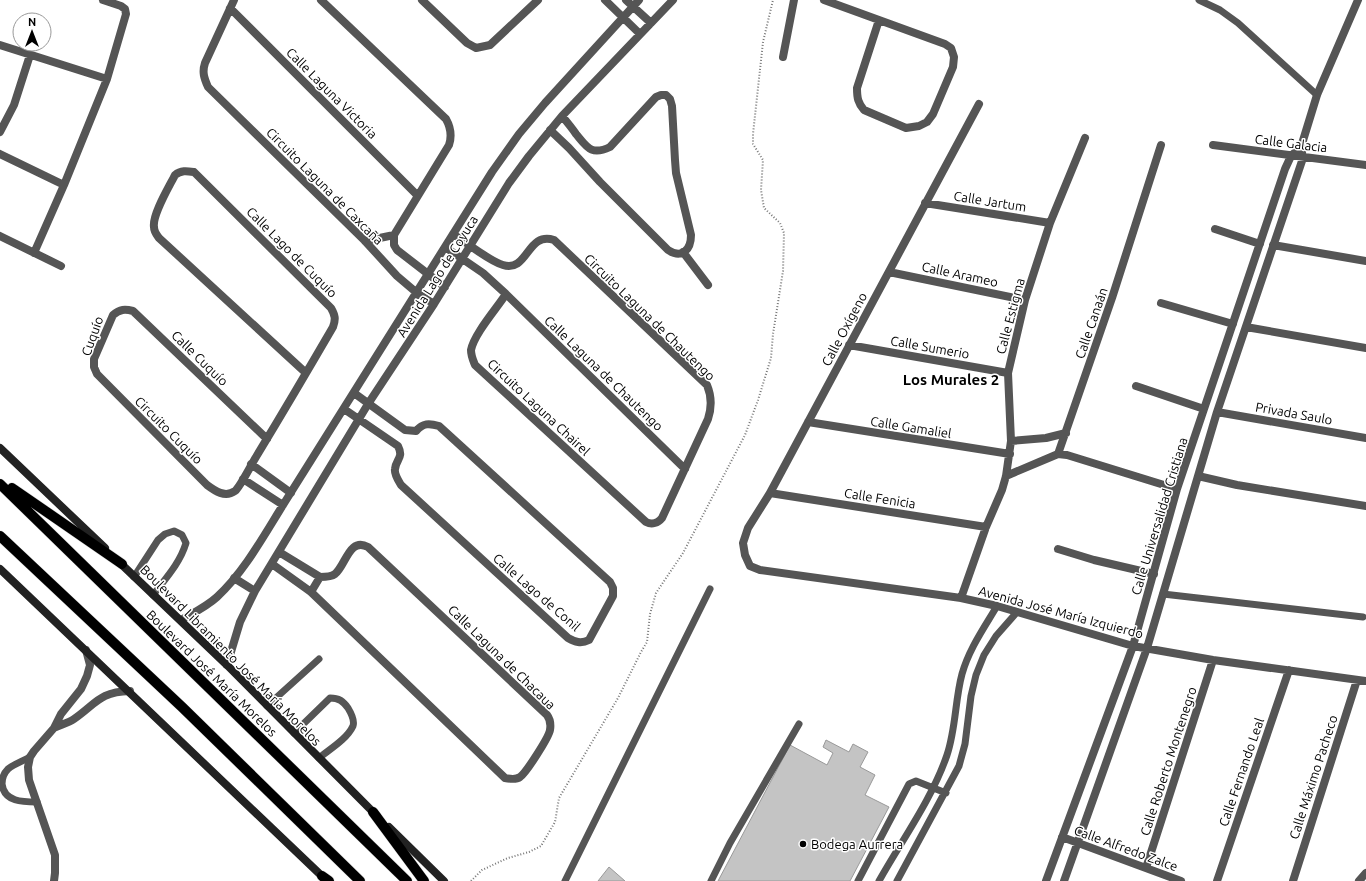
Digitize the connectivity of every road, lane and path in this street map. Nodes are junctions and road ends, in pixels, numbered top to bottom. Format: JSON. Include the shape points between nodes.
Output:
{"nodes":[{"id":1,"x":104,"y":0,"type":"edge"},
{"id":2,"x":321,"y":0,"type":"edge"},
{"id":3,"x":422,"y":0,"type":"edge"},
{"id":4,"x":605,"y":0,"type":"edge"},
{"id":5,"x":626,"y":0,"type":"edge"},
{"id":6,"x":639,"y":0,"type":"edge"},
{"id":7,"x":673,"y":0,"type":"edge"},
{"id":8,"x":794,"y":0,"type":"edge"},
{"id":9,"x":824,"y":0,"type":"edge"},
{"id":10,"x":1199,"y":0,"type":"edge"},
{"id":11,"x":1358,"y":0,"type":"edge"},
{"id":12,"x":532,"y":2,"type":"edge"},
{"id":13,"x":232,"y":4,"type":"edge"},
{"id":14,"x":633,"y":7,"type":"junction"},
{"id":15,"x":623,"y":18,"type":"junction"},
{"id":16,"x":879,"y":20,"type":"junction"},
{"id":17,"x":651,"y":22,"type":"junction"},
{"id":18,"x":640,"y":34,"type":"junction"},
{"id":19,"x":0,"y":45,"type":"edge"},
{"id":20,"x":30,"y":55,"type":"junction"},
{"id":21,"x":783,"y":57,"type":"dead end"},
{"id":22,"x":106,"y":80,"type":"junction"},
{"id":23,"x":1317,"y":95,"type":"junction"},
{"id":24,"x":979,"y":104,"type":"dead end"},
{"id":25,"x":562,"y":116,"type":"junction"},
{"id":26,"x":550,"y":130,"type":"junction"},
{"id":27,"x":0,"y":132,"type":"edge"},
{"id":28,"x":1085,"y":138,"type":"dead end"},
{"id":29,"x":1161,"y":145,"type":"dead end"},
{"id":30,"x":1213,"y":145,"type":"dead end"},
{"id":31,"x":1301,"y":147,"type":"junction"},
{"id":32,"x":0,"y":154,"type":"edge"},
{"id":33,"x":1291,"y":156,"type":"junction"},
{"id":34,"x":1303,"y":158,"type":"junction"},
{"id":35,"x":1366,"y":165,"type":"edge"},
{"id":36,"x":64,"y":185,"type":"junction"},
{"id":37,"x":417,"y":196,"type":"junction"},
{"id":38,"x":925,"y":203,"type":"junction"},
{"id":39,"x":1050,"y":223,"type":"junction"},
{"id":40,"x":1215,"y":229,"type":"dead end"},
{"id":41,"x":453,"y":234,"type":"junction"},
{"id":42,"x":394,"y":235,"type":"junction"},
{"id":43,"x":0,"y":236,"type":"edge"},
{"id":44,"x":365,"y":241,"type":"junction"},
{"id":45,"x":1260,"y":244,"type":"junction"},
{"id":46,"x":1273,"y":245,"type":"junction"},
{"id":47,"x":471,"y":246,"type":"junction"},
{"id":48,"x":445,"y":247,"type":"junction"},
{"id":49,"x":683,"y":252,"type":"junction"},
{"id":50,"x":34,"y":253,"type":"junction"},
{"id":51,"x":462,"y":259,"type":"junction"},
{"id":52,"x":1366,"y":261,"type":"edge"},
{"id":53,"x":61,"y":266,"type":"dead end"},
{"id":54,"x":889,"y":272,"type":"junction"},
{"id":55,"x":428,"y":275,"type":"junction"},
{"id":56,"x":708,"y":285,"type":"dead end"},
{"id":57,"x":445,"y":287,"type":"junction"},
{"id":58,"x":417,"y":293,"type":"junction"},
{"id":59,"x":506,"y":294,"type":"junction"},
{"id":60,"x":1025,"y":300,"type":"junction"},
{"id":61,"x":1161,"y":303,"type":"dead end"},
{"id":62,"x":434,"y":304,"type":"junction"},
{"id":63,"x":113,"y":315,"type":"joint"},
{"id":64,"x":1233,"y":324,"type":"junction"},
{"id":65,"x":1246,"y":327,"type":"junction"},
{"id":66,"x":848,"y":345,"type":"junction"},
{"id":67,"x":1366,"y":348,"type":"edge"},
{"id":68,"x":94,"y":366,"type":"joint"},
{"id":69,"x":306,"y":373,"type":"junction"},
{"id":70,"x":1008,"y":373,"type":"junction"},
{"id":71,"x":1136,"y":386,"type":"dead end"},
{"id":72,"x":354,"y":393,"type":"junction"},
{"id":73,"x":368,"y":404,"type":"junction"},
{"id":74,"x":344,"y":409,"type":"junction"},
{"id":75,"x":1204,"y":409,"type":"junction"},
{"id":76,"x":1218,"y":412,"type":"junction"},
{"id":77,"x":359,"y":420,"type":"junction"},
{"id":78,"x":808,"y":422,"type":"junction"},
{"id":79,"x":1066,"y":433,"type":"junction"},
{"id":80,"x":1366,"y":438,"type":"edge"},
{"id":81,"x":267,"y":439,"type":"junction"},
{"id":82,"x":1011,"y":441,"type":"junction"},
{"id":83,"x":0,"y":448,"type":"edge"},
{"id":84,"x":1010,"y":454,"type":"junction"},
{"id":85,"x":1058,"y":454,"type":"junction"},
{"id":86,"x":251,"y":464,"type":"junction"},
{"id":87,"x":685,"y":469,"type":"junction"},
{"id":88,"x":1006,"y":476,"type":"junction"},
{"id":89,"x":1198,"y":476,"type":"junction"},
{"id":90,"x":243,"y":479,"type":"junction"},
{"id":91,"x":0,"y":480,"type":"edge"},
{"id":92,"x":0,"y":484,"type":"edge"},
{"id":93,"x":1178,"y":489,"type":"junction"},
{"id":94,"x":236,"y":490,"type":"joint"},
{"id":95,"x":291,"y":493,"type":"junction"},
{"id":96,"x":770,"y":493,"type":"junction"},
{"id":97,"x":283,"y":506,"type":"junction"},
{"id":98,"x":1366,"y":506,"type":"edge"},
{"id":99,"x":652,"y":524,"type":"joint"},
{"id":100,"x":986,"y":527,"type":"junction"},
{"id":101,"x":0,"y":536,"type":"edge"},
{"id":102,"x":1058,"y":549,"type":"dead end"},
{"id":103,"x":279,"y":552,"type":"junction"},
{"id":104,"x":122,"y":564,"type":"junction"},
{"id":105,"x":272,"y":564,"type":"junction"},
{"id":106,"x":750,"y":566,"type":"joint"},
{"id":107,"x":0,"y":569,"type":"edge"},
{"id":108,"x":1154,"y":574,"type":"junction"},
{"id":109,"x":134,"y":577,"type":"junction"},
{"id":110,"x":320,"y":577,"type":"junction"},
{"id":111,"x":234,"y":578,"type":"junction"},
{"id":112,"x":710,"y":589,"type":"dead end"},
{"id":113,"x":255,"y":591,"type":"junction"},
{"id":114,"x":311,"y":592,"type":"junction"},
{"id":115,"x":153,"y":594,"type":"junction"},
{"id":116,"x":1163,"y":594,"type":"junction"},
{"id":117,"x":961,"y":598,"type":"junction"},
{"id":118,"x":997,"y":606,"type":"junction"},
{"id":119,"x":1017,"y":612,"type":"junction"},
{"id":120,"x":1363,"y":617,"type":"dead end"},
{"id":121,"x":181,"y":620,"type":"junction"},
{"id":122,"x":1133,"y":646,"type":"junction"},
{"id":123,"x":1147,"y":648,"type":"junction"},
{"id":124,"x":86,"y":650,"type":"junction"},
{"id":125,"x":319,"y":659,"type":"dead end"},
{"id":126,"x":1213,"y":660,"type":"junction"},
{"id":127,"x":227,"y":665,"type":"junction"},
{"id":128,"x":1289,"y":670,"type":"junction"},
{"id":129,"x":1357,"y":680,"type":"junction"},
{"id":130,"x":1366,"y":681,"type":"edge"},
{"id":131,"x":130,"y":691,"type":"junction"},
{"id":132,"x":267,"y":706,"type":"junction"},
{"id":133,"x":799,"y":724,"type":"dead end"},
{"id":134,"x":54,"y":728,"type":"junction"},
{"id":135,"x":294,"y":733,"type":"junction"},
{"id":136,"x":30,"y":757,"type":"junction"},
{"id":137,"x":319,"y":758,"type":"junction"},
{"id":138,"x":933,"y":788,"type":"junction"},
{"id":139,"x":946,"y":793,"type":"junction"},
{"id":140,"x":37,"y":802,"type":"junction"},
{"id":141,"x":373,"y":812,"type":"junction"},
{"id":142,"x":1062,"y":838,"type":"junction"},
{"id":143,"x":1078,"y":843,"type":"junction"},
{"id":144,"x":1146,"y":868,"type":"junction"},
{"id":145,"x":1366,"y":873,"type":"edge"},
{"id":146,"x":326,"y":879,"type":"edge"},
{"id":147,"x":54,"y":881,"type":"edge"},
{"id":148,"x":360,"y":881,"type":"edge"},
{"id":149,"x":407,"y":881,"type":"edge"},
{"id":150,"x":424,"y":881,"type":"edge"},
{"id":151,"x":444,"y":881,"type":"edge"},
{"id":152,"x":565,"y":881,"type":"edge"},
{"id":153,"x":711,"y":881,"type":"edge"},
{"id":154,"x":858,"y":881,"type":"edge"},
{"id":155,"x":879,"y":881,"type":"edge"},
{"id":156,"x":897,"y":881,"type":"edge"},
{"id":157,"x":1046,"y":881,"type":"edge"},
{"id":158,"x":1064,"y":881,"type":"edge"},
{"id":159,"x":1181,"y":881,"type":"edge"},
{"id":160,"x":1217,"y":881,"type":"edge"},
{"id":161,"x":1293,"y":881,"type":"edge"},
{"id":162,"x":1360,"y":881,"type":"edge"}],
"edges":[{"from":1,"to":22,"type":"street","via":[[121,6],[126,14]]},
{"from":2,"to":37,"type":"street","via":[[449,124],[449,145]]},
{"from":3,"to":12,"type":"street","via":[[467,43],[476,48],[490,45]]},
{"from":4,"to":15,"type":"street"},
{"from":5,"to":14,"type":"street"},
{"from":6,"to":14,"type":"street","name":"Avenida Lago de Coyuca"},
{"from":7,"to":17,"type":"street","name":"Avenida Lago de Coyuca"},
{"from":8,"to":21,"type":"street"},
{"from":9,"to":16,"type":"street"},
{"from":10,"to":23,"type":"lane","via":[[1220,10],[1238,23]]},
{"from":11,"to":23,"type":"street"},
{"from":13,"to":37,"type":"street","name":"Calle Laguna Victoria"},
{"from":13,"to":44,"type":"street","name":"Circuito Laguna de Caxcaña","via":[[205,63],[204,80],[208,87]]},
{"from":14,"to":15,"type":"street","name":"Avenida Lago de Coyuca"},
{"from":14,"to":17,"type":"street"},
{"from":15,"to":18,"type":"street"},
{"from":15,"to":41,"type":"street","name":"Avenida Lago de Coyuca","via":[[519,134]]},
{"from":16,"to":16,"type":"street","via":[[951,48],[954,57],[953,67],[933,114],[927,122],[919,126],[906,128],[864,110],[859,105],[857,88]]},
{"from":17,"to":18,"type":"street","name":"Avenida Lago de Coyuca"},
{"from":18,"to":25,"type":"street","name":"Avenida Lago de Coyuca"},
{"from":19,"to":20,"type":"street"},
{"from":20,"to":22,"type":"street"},
{"from":20,"to":27,"type":"street","via":[[14,105]]},
{"from":22,"to":36,"type":"street"},
{"from":23,"to":31,"type":"street"},
{"from":24,"to":38,"type":"street","name":"Calle Oxígeno"},
{"from":25,"to":26,"type":"street","name":"Avenida Lago de Coyuca"},
{"from":25,"to":49,"type":"street","via":[[585,146],[603,150],[610,147],[656,97],[666,95],[670,99],[676,173],[691,235],[691,244]]},
{"from":26,"to":47,"type":"street","name":"Avenida Lago de Coyuca","via":[[509,183]]},
{"from":26,"to":49,"type":"street","via":[[668,250],[677,254]]},
{"from":28,"to":39,"type":"street","name":"Calle Estigma"},
{"from":29,"to":79,"type":"street","name":"Calle Canaán"},
{"from":30,"to":33,"type":"street","name":"Calle Galacia"},
{"from":31,"to":33,"type":"street"},
{"from":31,"to":34,"type":"street"},
{"from":32,"to":36,"type":"street"},
{"from":33,"to":34,"type":"street","name":"Calle Galacia"},
{"from":33,"to":45,"type":"street","name":"Calle Universalidad Cristiana"},
{"from":34,"to":35,"type":"street","name":"Calle Galacia"},
{"from":34,"to":46,"type":"street","name":"Calle Universalidad Cristiana"},
{"from":36,"to":50,"type":"street"},
{"from":37,"to":42,"type":"street"},
{"from":38,"to":39,"type":"street","name":"Calle Jartum"},
{"from":38,"to":54,"type":"street","name":"Calle Oxígeno"},
{"from":39,"to":60,"type":"street","name":"Calle Estigma"},
{"from":40,"to":45,"type":"street"},
{"from":41,"to":47,"type":"street","name":"Circuito Laguna de Chautengo"},
{"from":41,"to":48,"type":"street","name":"Avenida Lago de Coyuca"},
{"from":42,"to":44,"type":"street"},
{"from":42,"to":55,"type":"street","via":[[397,250]]},
{"from":43,"to":50,"type":"street"},
{"from":44,"to":58,"type":"street","name":"Circuito Laguna de Caxcaña","via":[[397,276]]},
{"from":45,"to":64,"type":"street","name":"Calle Universalidad Cristiana"},
{"from":46,"to":52,"type":"street"},
{"from":46,"to":65,"type":"street","name":"Calle Universalidad Cristiana"},
{"from":47,"to":51,"type":"street","name":"Avenida Lago de Coyuca"},
{"from":47,"to":87,"type":"street","name":"Circuito Laguna de Chautengo","via":[[494,261],[511,266],[520,262],[537,241],[545,238],[554,240],[707,385],[712,401],[711,410]]},
{"from":48,"to":51,"type":"street"},
{"from":48,"to":55,"type":"street","name":"Avenida Lago de Coyuca"},
{"from":49,"to":56,"type":"street"},
{"from":50,"to":53,"type":"street"},
{"from":51,"to":57,"type":"street","name":"Avenida Lago de Coyuca"},
{"from":51,"to":59,"type":"street","via":[[483,273]]},
{"from":54,"to":60,"type":"street","name":"Calle Arameo"},
{"from":54,"to":66,"type":"street","name":"Calle Oxígeno"},
{"from":55,"to":57,"type":"street"},
{"from":55,"to":58,"type":"street","name":"Avenida Lago de Coyuca"},
{"from":57,"to":62,"type":"street","name":"Avenida Lago de Coyuca"},
{"from":58,"to":62,"type":"street","name":"Circuito Laguna de Caxcaña"},
{"from":58,"to":72,"type":"street","name":"Avenida Lago de Coyuca"},
{"from":59,"to":87,"type":"street","name":"Calle Laguna de Chautengo"},
{"from":59,"to":99,"type":"street","name":"Circuito Laguna Chairel","via":[[476,337],[471,351],[473,361],[646,522]]},
{"from":60,"to":70,"type":"street","name":"Calle Estigma"},
{"from":61,"to":64,"type":"street"},
{"from":62,"to":73,"type":"street","name":"Avenida Lago de Coyuca"},
{"from":63,"to":68,"type":"street","name":"Cuquío","via":[[94,359]]},
{"from":63,"to":81,"type":"street","name":"Calle Cuquío","via":[[118,310],[133,311]]},
{"from":64,"to":75,"type":"street","name":"Calle Universalidad Cristiana"},
{"from":65,"to":67,"type":"street"},
{"from":65,"to":76,"type":"street","name":"Calle Universalidad Cristiana"},
{"from":66,"to":70,"type":"street","name":"Calle Sumerio"},
{"from":66,"to":78,"type":"street","name":"Calle Oxígeno"},
{"from":68,"to":94,"type":"street","name":"Circuito Cuquío","via":[[97,374],[207,485],[216,492],[230,493]]},
{"from":69,"to":69,"type":"street","name":"Calle Lago de Cuquío","via":[[334,327],[335,314],[194,172],[178,172],[155,217],[155,232]]},
{"from":69,"to":81,"type":"street","name":"Calle Lago de Cuquío"},
{"from":70,"to":82,"type":"street","name":"Calle Estigma"},
{"from":71,"to":75,"type":"street"},
{"from":72,"to":73,"type":"street","name":"Calle Lago de Conil"},
{"from":72,"to":74,"type":"street","name":"Avenida Lago de Coyuca"},
{"from":73,"to":77,"type":"street","name":"Avenida Lago de Coyuca"},
{"from":73,"to":77,"type":"street","name":"Calle Lago de Conil","via":[[405,430],[416,431],[421,425],[428,424],[439,426],[610,582],[613,596],[589,640],[578,642],[568,638],[401,485],[395,469],[401,455],[398,446]]},
{"from":74,"to":77,"type":"street","name":"Calle Lago de Conil"},
{"from":74,"to":95,"type":"street","name":"Avenida Lago de Coyuca"},
{"from":75,"to":93,"type":"street","name":"Calle Universalidad Cristiana"},
{"from":76,"to":80,"type":"street","name":"Privada Saulo"},
{"from":76,"to":89,"type":"street","name":"Calle Universalidad Cristiana"},
{"from":77,"to":103,"type":"street","name":"Avenida Lago de Coyuca"},
{"from":78,"to":84,"type":"street","name":"Calle Gamaliel"},
{"from":78,"to":96,"type":"street","name":"Calle Oxígeno"},
{"from":79,"to":82,"type":"street","via":[[1046,438]]},
{"from":79,"to":85,"type":"street","name":"Calle Canaán"},
{"from":81,"to":86,"type":"street","name":"Calle Lago de Cuquío"},
{"from":82,"to":84,"type":"street","name":"Calle Estigma"},
{"from":83,"to":104,"type":"street","name":"Boulevard Libramiento José María Morelos"},
{"from":84,"to":88,"type":"street","name":"Calle Estigma"},
{"from":85,"to":88,"type":"street"},
{"from":85,"to":93,"type":"street"},
{"from":86,"to":90,"type":"street","name":"Calle Lago de Cuquío"},
{"from":86,"to":95,"type":"street"},
{"from":87,"to":99,"type":"street","name":"Circuito Laguna de Chautengo","via":[[662,518]]},
{"from":88,"to":100,"type":"street","name":"Calle Estigma"},
{"from":89,"to":98,"type":"street","via":[[1237,485]]},
{"from":89,"to":116,"type":"street","name":"Calle Universalidad Cristiana"},
{"from":90,"to":94,"type":"street","name":"Calle Lago de Cuquío"},
{"from":90,"to":97,"type":"street"},
{"from":91,"to":104,"type":"main road"},
{"from":92,"to":149,"type":"main road","name":"Boulevard José María Morelos"},
{"from":93,"to":108,"type":"street","name":"Calle Universalidad Cristiana"},
{"from":95,"to":97,"type":"street","name":"Avenida Lago de Coyuca"},
{"from":96,"to":100,"type":"street","name":"Calle Fenicia"},
{"from":96,"to":106,"type":"street","name":"Calle Oxígeno","via":[[748,528],[743,543]]},
{"from":97,"to":111,"type":"street","name":"Avenida Lago de Coyuca"},
{"from":100,"to":117,"type":"street","name":"Calle Estigma"},
{"from":101,"to":148,"type":"main road","via":[[182,707]]},
{"from":102,"to":108,"type":"street"},
{"from":103,"to":105,"type":"street","name":"Avenida Lago de Coyuca"},
{"from":103,"to":110,"type":"street"},
{"from":104,"to":109,"type":"street","name":"Boulevard Libramiento José María Morelos"},
{"from":105,"to":113,"type":"street","name":"Avenida Lago de Coyuca"},
{"from":105,"to":114,"type":"street","name":"Calle Laguna de Chacaua"},
{"from":106,"to":117,"type":"street","name":"Avenida José María Izquierdo","via":[[760,570]]},
{"from":107,"to":124,"type":"street"},
{"from":108,"to":122,"type":"street","name":"Calle Universalidad Cristiana"},
{"from":109,"to":115,"type":"street","name":"Boulevard Libramiento José María Morelos"},
{"from":109,"to":115,"type":"lane","via":[[158,540],[174,530],[182,535],[186,543],[183,552],[177,564]]},
{"from":110,"to":114,"type":"street"},
{"from":110,"to":114,"type":"street","name":"Calle Laguna de Chacaua","via":[[336,574],[354,547],[361,544],[368,547],[547,715],[551,723],[550,733],[525,773],[517,778],[505,778]]},
{"from":111,"to":113,"type":"street"},
{"from":111,"to":121,"type":"street","name":"Avenida Lago de Coyuca","via":[[202,609]]},
{"from":112,"to":152,"type":"lane"},
{"from":113,"to":127,"type":"street","name":"Avenida Lago de Coyuca","via":[[240,622]]},
{"from":115,"to":121,"type":"street","name":"Boulevard Libramiento José María Morelos"},
{"from":116,"to":120,"type":"lane"},
{"from":116,"to":123,"type":"street","name":"Calle Universalidad Cristiana"},
{"from":117,"to":118,"type":"street","name":"Avenida José María Izquierdo"},
{"from":118,"to":119,"type":"street","name":"Avenida José María Izquierdo"},
{"from":118,"to":138,"type":"lane","via":[[969,654],[962,674],[950,746]]},
{"from":119,"to":122,"type":"street","name":"Avenida José María Izquierdo"},
{"from":119,"to":139,"type":"lane","via":[[996,636],[984,655],[976,675],[965,744],[959,766]]},
{"from":121,"to":127,"type":"street","name":"Boulevard Libramiento José María Morelos"},
{"from":122,"to":123,"type":"street","name":"Avenida José María Izquierdo"},
{"from":122,"to":142,"type":"street","name":"Calle Universalidad Cristiana"},
{"from":123,"to":126,"type":"street","name":"Avenida José María Izquierdo"},
{"from":123,"to":143,"type":"street","name":"Calle Universalidad Cristiana"},
{"from":124,"to":131,"type":"street"},
{"from":124,"to":134,"type":"street","via":[[90,665],[87,676]]},
{"from":125,"to":132,"type":"lane"},
{"from":126,"to":128,"type":"street","name":"Avenida José María Izquierdo"},
{"from":126,"to":144,"type":"street","name":"Calle Roberto Montenegro"},
{"from":127,"to":132,"type":"street","name":"Boulevard Libramiento José María Morelos"},
{"from":128,"to":129,"type":"street","name":"Avenida José María Izquierdo"},
{"from":128,"to":160,"type":"street","name":"Calle Fernando Leal"},
{"from":129,"to":130,"type":"street","name":"Avenida José María Izquierdo"},
{"from":129,"to":161,"type":"street","name":"Calle Máximo Pacheco"},
{"from":131,"to":134,"type":"street","via":[[104,695],[73,720]]},
{"from":131,"to":146,"type":"street"},
{"from":132,"to":135,"type":"street","name":"Boulevard Libramiento José María Morelos"},
{"from":133,"to":153,"type":"lane","via":[[730,843]]},
{"from":134,"to":136,"type":"street"},
{"from":135,"to":137,"type":"street","name":"Boulevard Libramiento José María Morelos"},
{"from":135,"to":137,"type":"lane","via":[[330,698],[337,698],[343,702],[353,718],[353,725],[344,738]]},
{"from":136,"to":140,"type":"street","via":[[29,780]]},
{"from":136,"to":140,"type":"lane","via":[[8,769],[2,784],[9,798]]},
{"from":137,"to":141,"type":"street","name":"Boulevard Libramiento José María Morelos"},
{"from":138,"to":139,"type":"lane"},
{"from":138,"to":154,"type":"lane","via":[[916,781],[909,784]]},
{"from":138,"to":155,"type":"lane"},
{"from":139,"to":156,"type":"lane"},
{"from":140,"to":147,"type":"street","via":[[55,855]]},
{"from":141,"to":150,"type":"main road"},
{"from":141,"to":151,"type":"street","name":"Boulevard Libramiento José María Morelos"},
{"from":142,"to":143,"type":"street","name":"Calle Alfredo Zalce"},
{"from":142,"to":157,"type":"street","name":"Calle Universalidad Cristiana"},
{"from":143,"to":144,"type":"street","name":"Calle Alfredo Zalce"},
{"from":143,"to":158,"type":"street","name":"Calle Universalidad Cristiana"},
{"from":144,"to":159,"type":"street","name":"Calle Alfredo Zalce"},
{"from":145,"to":162,"type":"street"}]}
